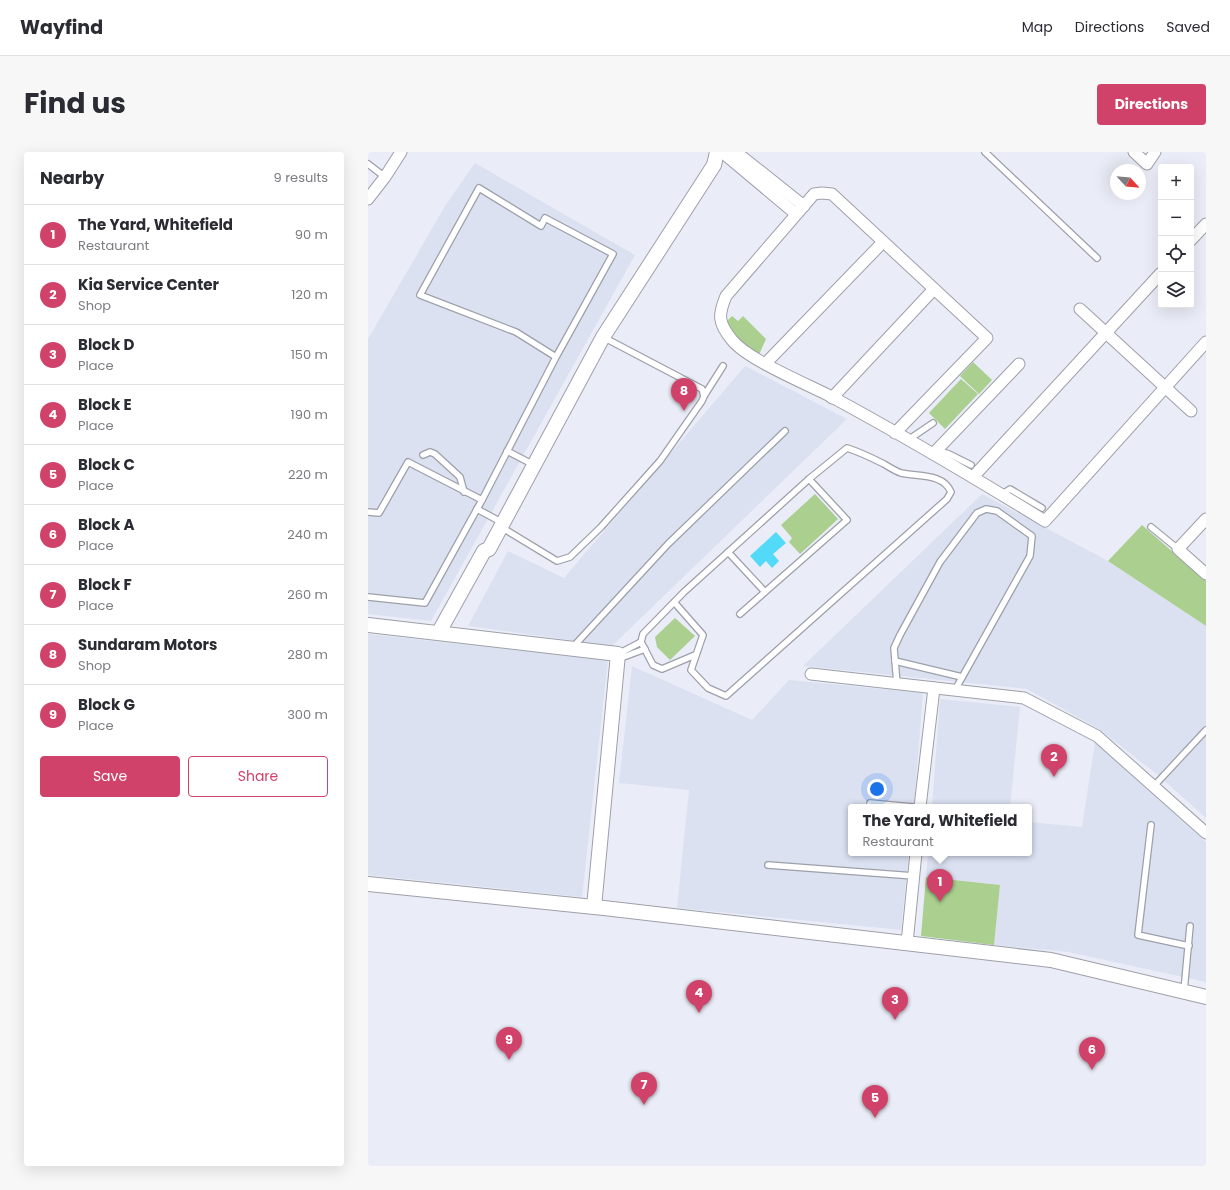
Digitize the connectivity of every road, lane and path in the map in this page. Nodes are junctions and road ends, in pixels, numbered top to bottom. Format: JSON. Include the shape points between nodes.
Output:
{"nodes":[{"id":1,"x":401,"y":152,"type":"edge"},
{"id":2,"x":717,"y":152,"type":"edge"},
{"id":3,"x":722,"y":152,"type":"edge"},
{"id":4,"x":736,"y":152,"type":"edge"},
{"id":5,"x":984,"y":152,"type":"edge"},
{"id":6,"x":1134,"y":152,"type":"edge"},
{"id":7,"x":1154,"y":152,"type":"edge"},
{"id":8,"x":368,"y":164,"type":"edge"},
{"id":9,"x":385,"y":177,"type":"junction"},
{"id":10,"x":770,"y":187,"type":"junction"},
{"id":11,"x":368,"y":199,"type":"edge"},
{"id":12,"x":800,"y":210,"type":"junction"},
{"id":13,"x":1206,"y":224,"type":"edge"},
{"id":14,"x":1194,"y":237,"type":"edge"},
{"id":15,"x":883,"y":242,"type":"junction"},
{"id":16,"x":1096,"y":258,"type":"dead end"},
{"id":17,"x":1158,"y":276,"type":"edge"},
{"id":18,"x":934,"y":289,"type":"junction"},
{"id":19,"x":1080,"y":309,"type":"dead end"},
{"id":20,"x":1106,"y":333,"type":"junction"},
{"id":21,"x":603,"y":337,"type":"junction"},
{"id":22,"x":1206,"y":342,"type":"edge"},
{"id":23,"x":556,"y":357,"type":"junction"},
{"id":24,"x":766,"y":363,"type":"junction"},
{"id":25,"x":1019,"y":364,"type":"dead end"},
{"id":26,"x":723,"y":366,"type":"dead end"},
{"id":27,"x":1165,"y":387,"type":"junction"},
{"id":28,"x":704,"y":396,"type":"junction"},
{"id":29,"x":832,"y":398,"type":"junction"},
{"id":30,"x":1190,"y":411,"type":"dead end"},
{"id":31,"x":933,"y":423,"type":"dead end"},
{"id":32,"x":785,"y":431,"type":"dead end"},
{"id":33,"x":895,"y":433,"type":"junction"},
{"id":34,"x":908,"y":440,"type":"junction"},
{"id":35,"x":507,"y":451,"type":"junction"},
{"id":36,"x":423,"y":455,"type":"dead end"},
{"id":37,"x":936,"y":456,"type":"junction"},
{"id":38,"x":534,"y":465,"type":"junction"},
{"id":39,"x":971,"y":465,"type":"dead end"},
{"id":40,"x":973,"y":477,"type":"junction"},
{"id":41,"x":809,"y":479,"type":"junction"},
{"id":42,"x":464,"y":492,"type":"junction"},
{"id":43,"x":1001,"y":495,"type":"junction"},
{"id":44,"x":482,"y":500,"type":"junction"},
{"id":45,"x":1042,"y":508,"type":"dead end"},
{"id":46,"x":477,"y":509,"type":"junction"},
{"id":47,"x":368,"y":512,"type":"edge"},
{"id":48,"x":1206,"y":519,"type":"edge"},
{"id":49,"x":502,"y":525,"type":"junction"},
{"id":50,"x":1151,"y":526,"type":"dead end"},
{"id":51,"x":1178,"y":549,"type":"junction"},
{"id":52,"x":728,"y":552,"type":"junction"},
{"id":53,"x":1206,"y":574,"type":"edge"},
{"id":54,"x":765,"y":592,"type":"junction"},
{"id":55,"x":368,"y":597,"type":"edge"},
{"id":56,"x":674,"y":602,"type":"junction"},
{"id":57,"x":740,"y":614,"type":"dead end"},
{"id":58,"x":368,"y":625,"type":"edge"},
{"id":59,"x":444,"y":633,"type":"junction"},
{"id":60,"x":641,"y":642,"type":"junction"},
{"id":61,"x":572,"y":648,"type":"junction"},
{"id":62,"x":644,"y":649,"type":"junction"},
{"id":63,"x":695,"y":655,"type":"junction"},
{"id":64,"x":618,"y":656,"type":"junction"},
{"id":65,"x":895,"y":661,"type":"junction"},
{"id":66,"x":811,"y":674,"type":"dead end"},
{"id":67,"x":962,"y":677,"type":"junction"},
{"id":68,"x":897,"y":684,"type":"junction"},
{"id":69,"x":934,"y":688,"type":"junction"},
{"id":70,"x":955,"y":690,"type":"junction"},
{"id":71,"x":1206,"y":730,"type":"edge"},
{"id":72,"x":1154,"y":786,"type":"junction"},
{"id":73,"x":870,"y":803,"type":"dead end"},
{"id":74,"x":881,"y":804,"type":"edge"},
{"id":75,"x":920,"y":804,"type":"edge"},
{"id":76,"x":1151,"y":825,"type":"dead end"},
{"id":77,"x":1206,"y":833,"type":"edge"},
{"id":78,"x":916,"y":856,"type":"edge"},
{"id":79,"x":768,"y":865,"type":"dead end"},
{"id":80,"x":914,"y":876,"type":"junction"},
{"id":81,"x":368,"y":884,"type":"edge"},
{"id":82,"x":594,"y":907,"type":"junction"},
{"id":83,"x":1190,"y":926,"type":"dead end"},
{"id":84,"x":908,"y":943,"type":"junction"},
{"id":85,"x":1188,"y":946,"type":"junction"},
{"id":86,"x":1184,"y":991,"type":"junction"},
{"id":87,"x":1206,"y":997,"type":"edge"}],
"edges":[{"from":1,"to":9,"type":"street"},
{"from":2,"to":21,"type":"street","via":[[714,165]]},
{"from":3,"to":10,"type":"street"},
{"from":4,"to":10,"type":"street"},
{"from":5,"to":16,"type":"lane"},
{"from":6,"to":7,"type":"street","via":[[1148,164]]},
{"from":8,"to":9,"type":"lane"},
{"from":9,"to":11,"type":"street"},
{"from":10,"to":12,"type":"street"},
{"from":12,"to":15,"type":"street","via":[[814,194],[832,194]]},
{"from":12,"to":24,"type":"street","via":[[726,296],[719,312],[723,328],[733,341]]},
{"from":13,"to":14,"type":"street"},
{"from":15,"to":18,"type":"street"},
{"from":15,"to":24,"type":"street"},
{"from":17,"to":20,"type":"street"},
{"from":18,"to":29,"type":"street"},
{"from":18,"to":33,"type":"street","via":[[987,338]]},
{"from":19,"to":20,"type":"street"},
{"from":20,"to":27,"type":"street"},
{"from":20,"to":40,"type":"street"},
{"from":21,"to":28,"type":"lane","via":[[702,389]]},
{"from":21,"to":38,"type":"street"},
{"from":22,"to":27,"type":"street"},
{"from":23,"to":23,"type":"lane","via":[[613,254],[545,218],[540,226],[479,188],[420,295],[516,332]]},
{"from":23,"to":35,"type":"lane"},
{"from":24,"to":29,"type":"street"},
{"from":25,"to":37,"type":"street"},
{"from":26,"to":28,"type":"lane"},
{"from":27,"to":30,"type":"street"},
{"from":27,"to":43,"type":"street","via":[[1045,521]]},
{"from":28,"to":49,"type":"lane","via":[[660,461],[601,527],[570,557],[556,561]]},
{"from":29,"to":33,"type":"street"},
{"from":31,"to":34,"type":"lane"},
{"from":32,"to":61,"type":"lane","via":[[668,544]]},
{"from":33,"to":34,"type":"street"},
{"from":34,"to":37,"type":"street"},
{"from":35,"to":38,"type":"lane"},
{"from":35,"to":44,"type":"lane"},
{"from":36,"to":42,"type":"lane","via":[[430,452],[435,454],[460,477]]},
{"from":37,"to":39,"type":"lane","via":[[942,452]]},
{"from":37,"to":40,"type":"street"},
{"from":38,"to":49,"type":"street"},
{"from":40,"to":43,"type":"street"},
{"from":41,"to":52,"type":"lane"},
{"from":41,"to":54,"type":"lane","via":[[847,520]]},
{"from":41,"to":63,"type":"lane","via":[[846,448],[901,472],[936,479],[948,486],[951,492],[947,499],[726,696],[708,688],[691,670]]},
{"from":42,"to":44,"type":"lane"},
{"from":42,"to":47,"type":"lane","via":[[408,462],[379,513]]},
{"from":43,"to":45,"type":"lane","via":[[1010,489]]},
{"from":44,"to":46,"type":"lane"},
{"from":46,"to":49,"type":"lane"},
{"from":46,"to":55,"type":"lane","via":[[425,602]]},
{"from":48,"to":51,"type":"street"},
{"from":49,"to":59,"type":"street","via":[[489,549],[484,551]]},
{"from":50,"to":51,"type":"lane"},
{"from":51,"to":53,"type":"street"},
{"from":52,"to":54,"type":"lane"},
{"from":52,"to":56,"type":"lane"},
{"from":54,"to":57,"type":"lane"},
{"from":56,"to":60,"type":"lane","via":[[643,634]]},
{"from":56,"to":63,"type":"lane","via":[[703,634]]},
{"from":58,"to":59,"type":"street"},
{"from":59,"to":61,"type":"street"},
{"from":60,"to":62,"type":"lane"},
{"from":60,"to":64,"type":"lane"},
{"from":61,"to":64,"type":"street"},
{"from":62,"to":63,"type":"lane","via":[[653,665],[662,668]]},
{"from":62,"to":64,"type":"lane"},
{"from":64,"to":82,"type":"street"},
{"from":65,"to":67,"type":"lane"},
{"from":65,"to":67,"type":"lane","via":[[894,648],[897,641],[940,562],[977,513],[986,509],[997,511],[1032,536],[1030,556]]},
{"from":65,"to":68,"type":"lane"},
{"from":66,"to":68,"type":"street"},
{"from":67,"to":70,"type":"lane"},
{"from":68,"to":69,"type":"street"},
{"from":69,"to":70,"type":"street"},
{"from":69,"to":75,"type":"street"},
{"from":70,"to":72,"type":"street","via":[[1024,698],[1097,736]]},
{"from":71,"to":72,"type":"lane"},
{"from":72,"to":77,"type":"street"},
{"from":73,"to":74,"type":"lane"},
{"from":76,"to":85,"type":"lane","via":[[1138,935]]},
{"from":78,"to":80,"type":"street"},
{"from":79,"to":80,"type":"lane"},
{"from":80,"to":84,"type":"street"},
{"from":81,"to":82,"type":"street"},
{"from":82,"to":84,"type":"street"},
{"from":83,"to":85,"type":"lane"},
{"from":84,"to":86,"type":"street","via":[[1051,960]]},
{"from":85,"to":86,"type":"lane"},
{"from":86,"to":87,"type":"street"}]}
